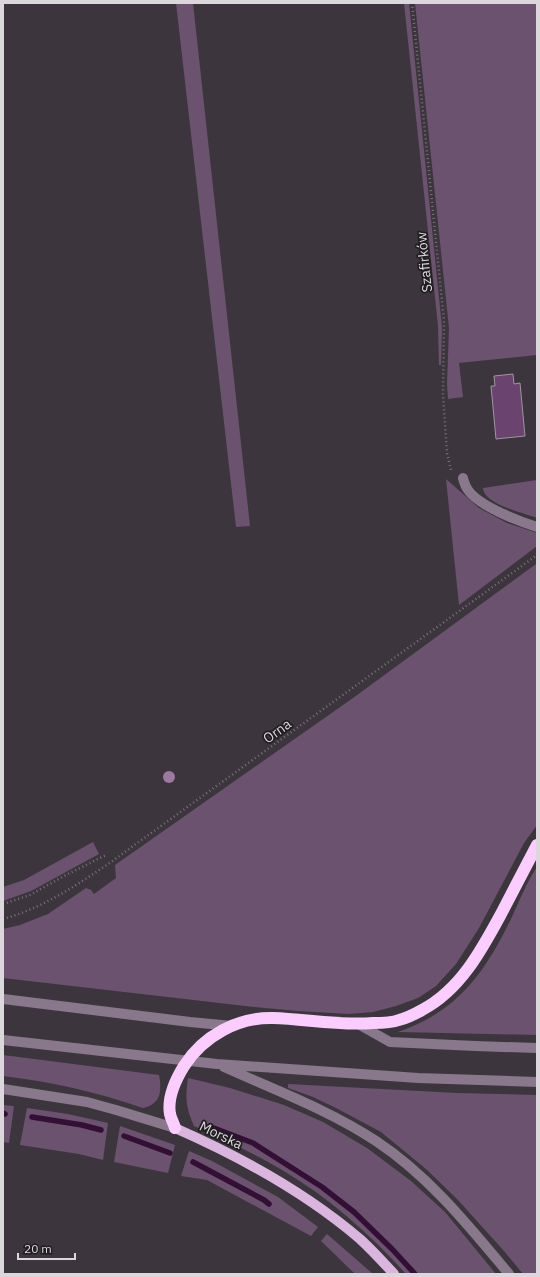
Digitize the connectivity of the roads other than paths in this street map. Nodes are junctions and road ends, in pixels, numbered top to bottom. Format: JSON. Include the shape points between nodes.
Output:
{"nodes":[{"id":1,"x":463,"y":478,"type":"road end"},
{"id":2,"x":537,"y":527,"type":"edge"},
{"id":3,"x":537,"y":845,"type":"edge"},
{"id":4,"x":3,"y":999,"type":"edge"},
{"id":5,"x":358,"y":1024,"type":"junction"},
{"id":6,"x":232,"y":1026,"type":"junction"},
{"id":7,"x":3,"y":1040,"type":"edge"},
{"id":8,"x":537,"y":1048,"type":"edge"},
{"id":9,"x":188,"y":1060,"type":"junction"},
{"id":10,"x":216,"y":1064,"type":"junction"},
{"id":11,"x":537,"y":1082,"type":"edge"},
{"id":12,"x":3,"y":1089,"type":"edge"},
{"id":13,"x":175,"y":1128,"type":"junction"},
{"id":14,"x":394,"y":1274,"type":"edge"},
{"id":15,"x":509,"y":1274,"type":"edge"}],
"edges":[{"from":1,"to":2,"type":"street","via":[[471,494],[483,503]]},
{"from":3,"to":5,"type":"highway","via":[[484,946],[455,985],[440,999],[400,1020]]},
{"from":4,"to":6,"type":"street"},
{"from":5,"to":6,"type":"highway","via":[[272,1018],[249,1020]]},
{"from":5,"to":8,"type":"street","via":[[390,1042]]},
{"from":6,"to":9,"type":"highway","via":[[214,1034]]},
{"from":7,"to":9,"type":"street"},
{"from":9,"to":10,"type":"street"},
{"from":9,"to":13,"type":"highway","via":[[175,1080],[170,1102],[170,1114]]},
{"from":10,"to":11,"type":"street","via":[[404,1077]]},
{"from":10,"to":15,"type":"street","via":[[332,1116],[376,1142],[419,1175],[448,1203]]},
{"from":12,"to":13,"type":"street","name":"Morska","via":[[87,1102]]},
{"from":13,"to":14,"type":"main road","name":"Morska","via":[[254,1166],[308,1199],[361,1240]]}]}
